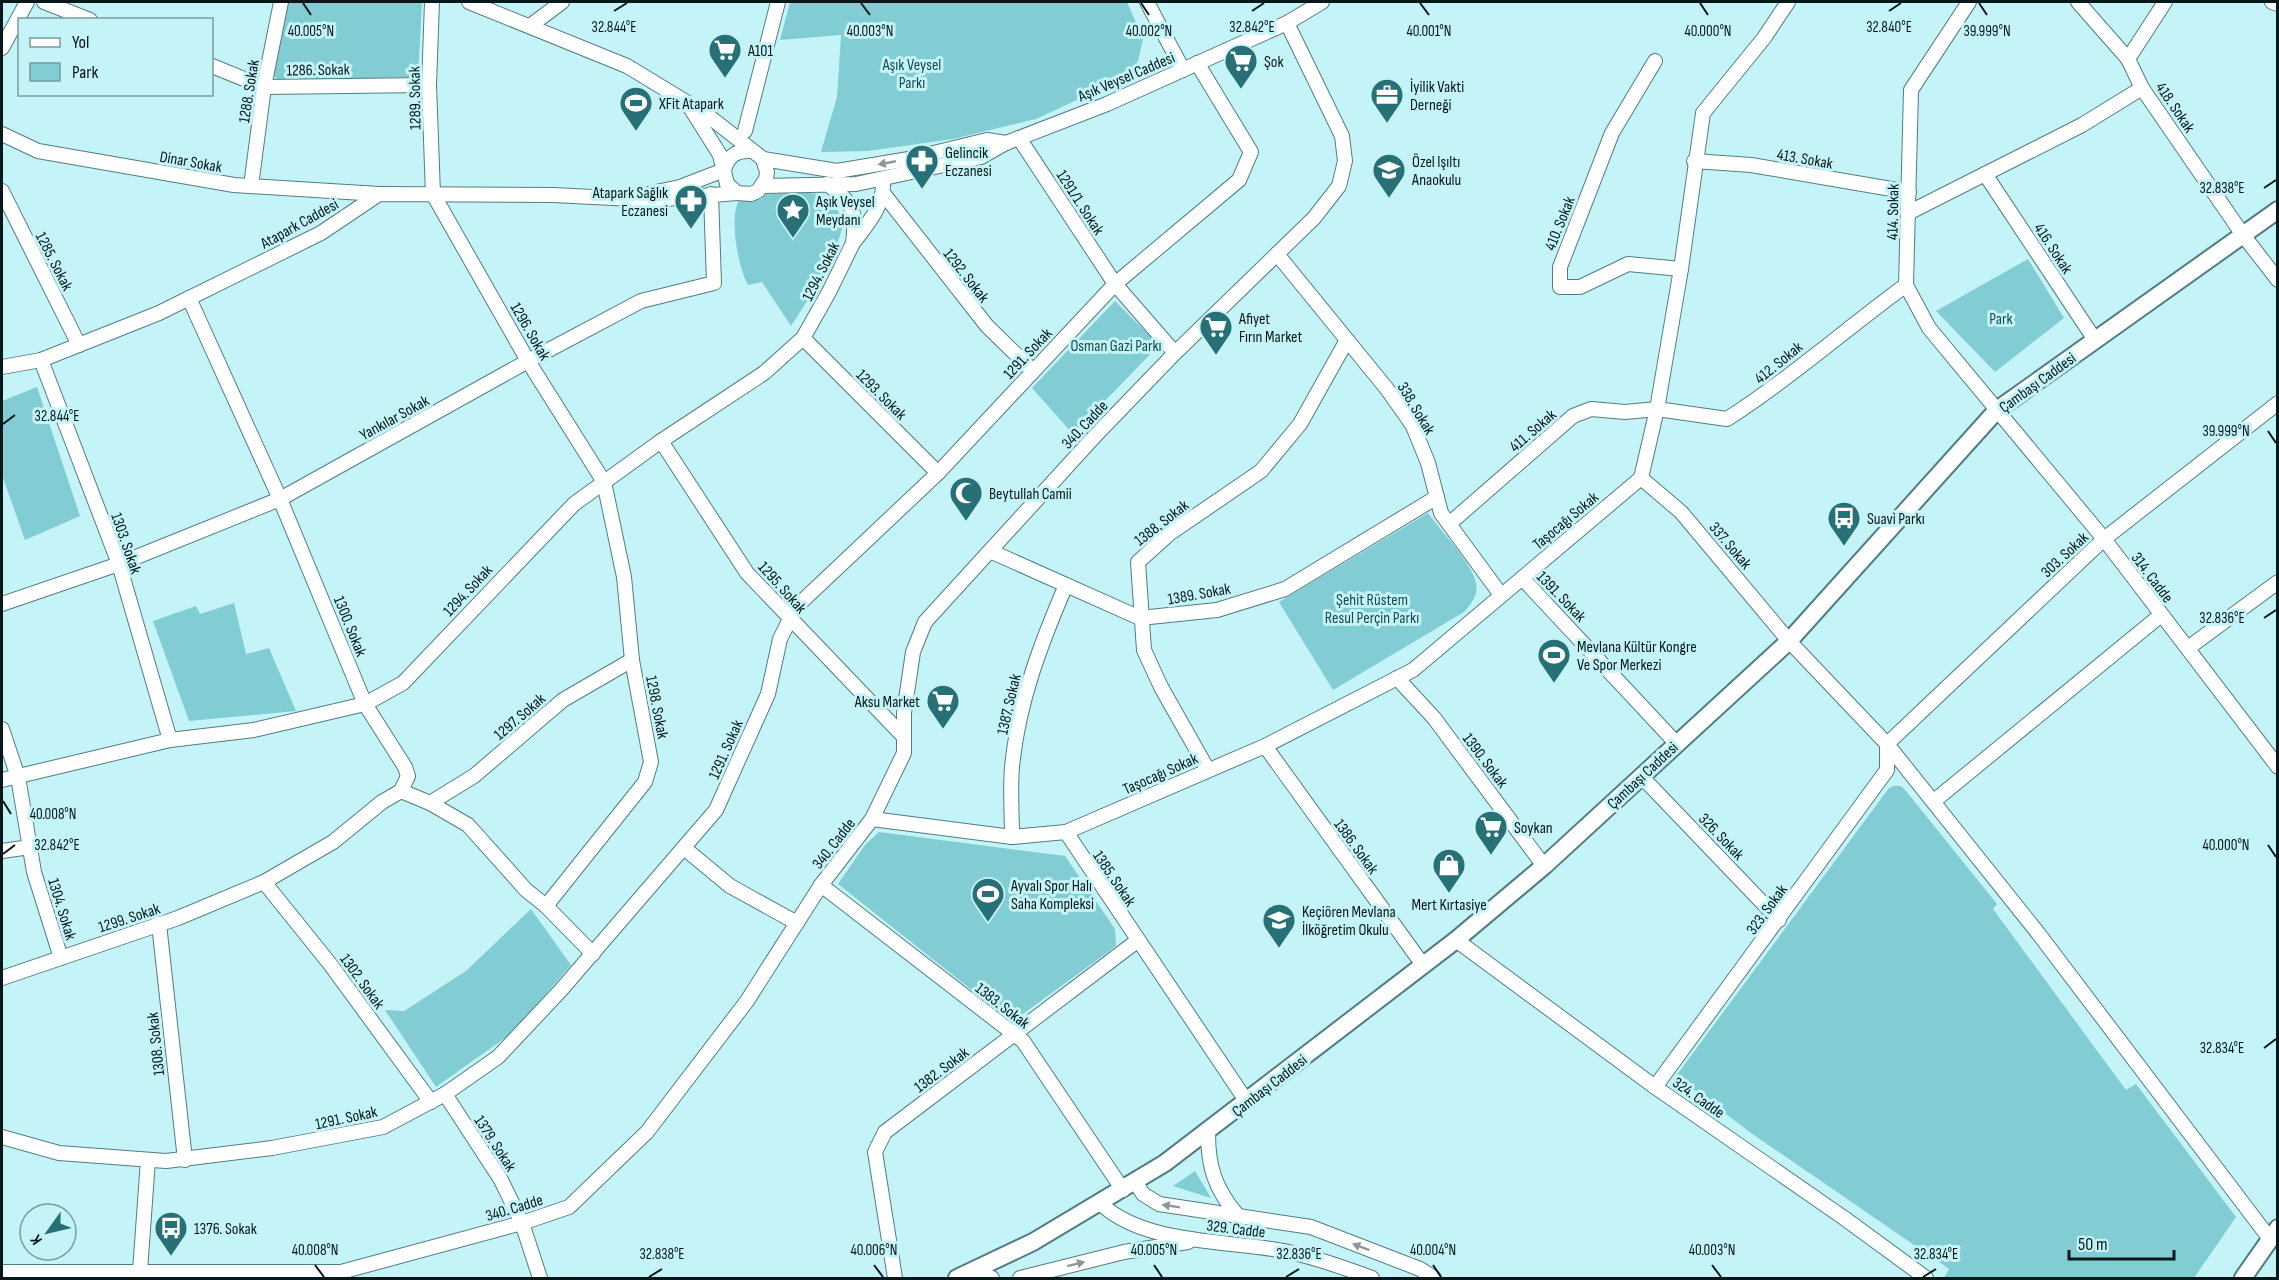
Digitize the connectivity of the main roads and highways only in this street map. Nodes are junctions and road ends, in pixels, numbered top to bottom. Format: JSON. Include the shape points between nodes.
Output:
{"nodes":[{"id":1,"x":2277,"y":210,"type":"edge"},
{"id":2,"x":2274,"y":1234,"type":"edge"},
{"id":3,"x":957,"y":1278,"type":"edge"},
{"id":4,"x":2243,"y":1278,"type":"edge"}],
"edges":[{"from":1,"to":3,"type":"main road","name":"Çambaşı Caddesi","via":[[1997,410],[1789,641],[1544,866],[1456,940],[1208,1133],[1130,1186],[1033,1242]]},
{"from":2,"to":4,"type":"main road"}]}
